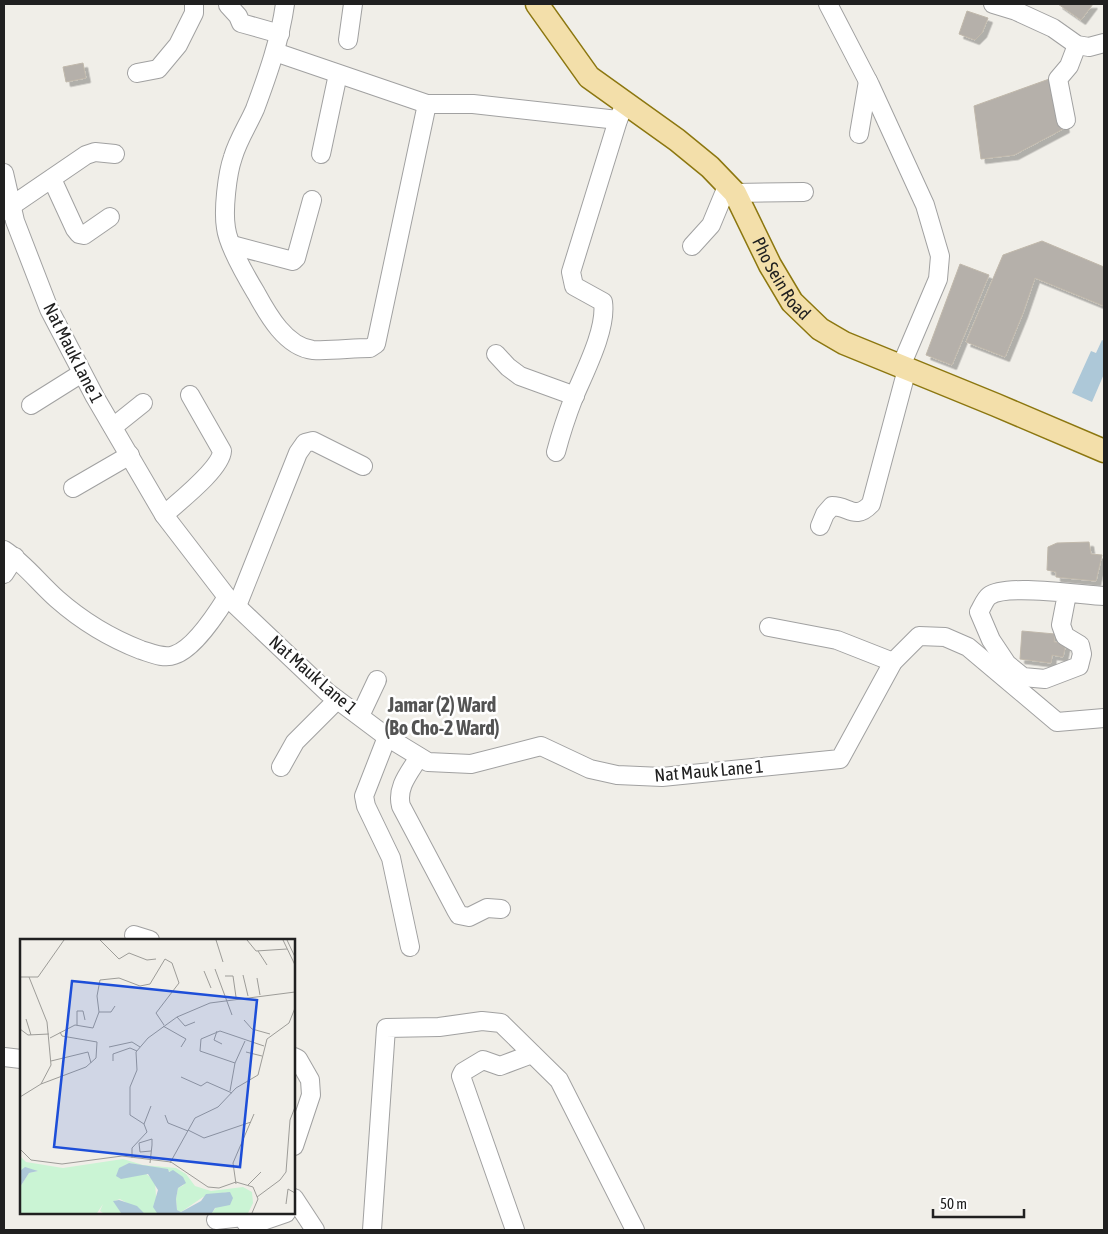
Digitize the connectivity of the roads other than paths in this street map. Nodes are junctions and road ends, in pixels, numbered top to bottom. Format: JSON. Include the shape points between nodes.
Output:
{"nodes":[{"id":1,"x":194,"y":4,"type":"edge"},
{"id":2,"x":285,"y":4,"type":"edge"},
{"id":3,"x":353,"y":4,"type":"edge"},
{"id":4,"x":537,"y":4,"type":"edge"},
{"id":5,"x":828,"y":4,"type":"edge"},
{"id":6,"x":993,"y":4,"type":"edge"},
{"id":7,"x":228,"y":5,"type":"dead end"},
{"id":8,"x":280,"y":34,"type":"junction"},
{"id":9,"x":348,"y":40,"type":"dead end"},
{"id":10,"x":1104,"y":43,"type":"edge"},
{"id":11,"x":1078,"y":45,"type":"junction"},
{"id":12,"x":275,"y":52,"type":"junction"},
{"id":13,"x":137,"y":73,"type":"dead end"},
{"id":14,"x":338,"y":74,"type":"junction"},
{"id":15,"x":868,"y":81,"type":"junction"},
{"id":16,"x":427,"y":104,"type":"junction"},
{"id":17,"x":622,"y":112,"type":"junction"},
{"id":18,"x":1066,"y":120,"type":"dead end"},
{"id":19,"x":858,"y":134,"type":"dead end"},
{"id":20,"x":115,"y":154,"type":"dead end"},
{"id":21,"x":321,"y":154,"type":"dead end"},
{"id":22,"x":4,"y":173,"type":"edge"},
{"id":23,"x":52,"y":179,"type":"junction"},
{"id":24,"x":731,"y":189,"type":"junction"},
{"id":25,"x":804,"y":192,"type":"dead end"},
{"id":26,"x":312,"y":200,"type":"dead end"},
{"id":27,"x":8,"y":209,"type":"edge"},
{"id":28,"x":110,"y":217,"type":"dead end"},
{"id":29,"x":232,"y":245,"type":"junction"},
{"id":30,"x":692,"y":246,"type":"dead end"},
{"id":31,"x":496,"y":354,"type":"dead end"},
{"id":32,"x":904,"y":367,"type":"junction"},
{"id":33,"x":82,"y":373,"type":"junction"},
{"id":34,"x":190,"y":395,"type":"dead end"},
{"id":35,"x":574,"y":396,"type":"junction"},
{"id":36,"x":143,"y":403,"type":"dead end"},
{"id":37,"x":31,"y":405,"type":"dead end"},
{"id":38,"x":113,"y":427,"type":"junction"},
{"id":39,"x":1104,"y":451,"type":"edge"},
{"id":40,"x":556,"y":452,"type":"dead end"},
{"id":41,"x":130,"y":455,"type":"junction"},
{"id":42,"x":363,"y":466,"type":"dead end"},
{"id":43,"x":74,"y":488,"type":"dead end"},
{"id":44,"x":164,"y":515,"type":"junction"},
{"id":45,"x":820,"y":526,"type":"dead end"},
{"id":46,"x":9,"y":554,"type":"edge"},
{"id":47,"x":4,"y":574,"type":"edge"},
{"id":48,"x":1067,"y":594,"type":"junction"},
{"id":49,"x":1104,"y":596,"type":"edge"},
{"id":50,"x":232,"y":601,"type":"junction"},
{"id":51,"x":769,"y":627,"type":"dead end"},
{"id":52,"x":893,"y":662,"type":"junction"},
{"id":53,"x":377,"y":680,"type":"dead end"},
{"id":54,"x":337,"y":700,"type":"junction"},
{"id":55,"x":360,"y":716,"type":"junction"},
{"id":56,"x":1104,"y":718,"type":"edge"},
{"id":57,"x":387,"y":737,"type":"junction"},
{"id":58,"x":419,"y":757,"type":"junction"},
{"id":59,"x":281,"y":767,"type":"dead end"},
{"id":60,"x":501,"y":909,"type":"dead end"},
{"id":61,"x":410,"y":947,"type":"dead end"},
{"id":62,"x":532,"y":1054,"type":"junction"},
{"id":63,"x":4,"y":1057,"type":"edge"},
{"id":64,"x":295,"y":1058,"type":"edge"},
{"id":65,"x":20,"y":1060,"type":"edge"},
{"id":66,"x":295,"y":1143,"type":"edge"},
{"id":67,"x":295,"y":1210,"type":"edge"},
{"id":68,"x":277,"y":1214,"type":"edge"},
{"id":69,"x":216,"y":1220,"type":"dead end"},
{"id":70,"x":310,"y":1229,"type":"edge"},
{"id":71,"x":372,"y":1230,"type":"edge"},
{"id":72,"x":515,"y":1230,"type":"edge"},
{"id":73,"x":635,"y":1230,"type":"edge"}],
"edges":[{"from":1,"to":13,"type":"street","via":[[194,13],[178,45],[158,69]]},
{"from":2,"to":8,"type":"street"},
{"from":3,"to":9,"type":"street"},
{"from":4,"to":17,"type":"main road","name":"Pho Sein Road","via":[[589,77]]},
{"from":5,"to":15,"type":"street"},
{"from":6,"to":11,"type":"street","via":[[1053,28]]},
{"from":7,"to":8,"type":"street","via":[[241,23]]},
{"from":8,"to":12,"type":"street"},
{"from":10,"to":11,"type":"street","via":[[1089,47]]},
{"from":11,"to":18,"type":"street","via":[[1069,66],[1058,79]]},
{"from":12,"to":14,"type":"street"},
{"from":12,"to":29,"type":"street","via":[[233,158],[226,198],[226,227]]},
{"from":14,"to":16,"type":"street"},
{"from":14,"to":21,"type":"street"},
{"from":15,"to":19,"type":"street"},
{"from":15,"to":32,"type":"street","via":[[925,205],[940,256],[938,279]]},
{"from":16,"to":17,"type":"street"},
{"from":16,"to":29,"type":"street","via":[[374,347],[312,350],[294,343],[257,295]]},
{"from":17,"to":24,"type":"main road","name":"Pho Sein Road","via":[[677,140]]},
{"from":17,"to":35,"type":"street","via":[[571,272],[574,286],[604,302],[605,312]]},
{"from":20,"to":23,"type":"street","via":[[96,152],[86,155]]},
{"from":22,"to":27,"type":"street","name":"Nat Mauk Lane 1"},
{"from":23,"to":27,"type":"street"},
{"from":23,"to":28,"type":"street","via":[[79,234],[84,236]]},
{"from":24,"to":25,"type":"street"},
{"from":24,"to":30,"type":"street","via":[[711,225]]},
{"from":24,"to":32,"type":"main road","name":"Pho Sein Road","via":[[770,265],[798,309],[820,329],[844,343]]},
{"from":26,"to":29,"type":"street","via":[[293,261]]},
{"from":27,"to":33,"type":"street","name":"Nat Mauk Lane 1","via":[[49,309]]},
{"from":31,"to":35,"type":"street","via":[[520,376]]},
{"from":32,"to":39,"type":"main road","name":"Pho Sein Road"},
{"from":32,"to":45,"type":"street","via":[[871,504],[865,511],[855,513],[832,506]]},
{"from":33,"to":37,"type":"street"},
{"from":33,"to":38,"type":"street","name":"Nat Mauk Lane 1"},
{"from":34,"to":44,"type":"street","via":[[222,457],[215,468]]},
{"from":35,"to":40,"type":"street"},
{"from":36,"to":38,"type":"street"},
{"from":38,"to":41,"type":"street","name":"Nat Mauk Lane 1"},
{"from":41,"to":43,"type":"street"},
{"from":41,"to":44,"type":"street","name":"Nat Mauk Lane 1"},
{"from":42,"to":50,"type":"street","via":[[313,441],[305,443]]},
{"from":44,"to":50,"type":"street","name":"Nat Mauk Lane 1"},
{"from":46,"to":47,"type":"street"},
{"from":46,"to":50,"type":"street","via":[[57,599],[96,629],[156,655],[174,656],[187,648]]},
{"from":48,"to":48,"type":"street","via":[[1061,625],[1065,636],[1080,645],[1079,666],[1045,679],[1023,677],[1007,664],[991,640],[979,612],[988,596],[998,592],[1027,590]]},
{"from":48,"to":49,"type":"street"},
{"from":50,"to":54,"type":"street","name":"Nat Mauk Lane 1"},
{"from":51,"to":52,"type":"street","via":[[837,640]]},
{"from":52,"to":56,"type":"street","name":"Nat Mauk Lane 1","via":[[919,636],[945,637],[968,647],[1057,722]]},
{"from":52,"to":58,"type":"street","name":"Nat Mauk Lane 1","via":[[840,758],[662,777],[617,776],[590,769],[541,746],[471,764],[428,762]]},
{"from":53,"to":55,"type":"street"},
{"from":54,"to":55,"type":"street","name":"Nat Mauk Lane 1"},
{"from":54,"to":59,"type":"street","via":[[295,742]]},
{"from":55,"to":57,"type":"street","name":"Nat Mauk Lane 1"},
{"from":57,"to":58,"type":"street","name":"Nat Mauk Lane 1"},
{"from":57,"to":61,"type":"street","via":[[364,796],[391,858]]},
{"from":58,"to":60,"type":"street","via":[[400,791],[401,806],[456,910],[459,915],[469,917],[487,908]]},
{"from":62,"to":71,"type":"street","via":[[501,1023],[494,1021],[386,1028]]},
{"from":62,"to":72,"type":"street","via":[[500,1066],[483,1060],[461,1076]]},
{"from":62,"to":73,"type":"street","via":[[559,1080]]},
{"from":63,"to":65,"type":"street"},
{"from":64,"to":66,"type":"street","via":[[310,1080],[311,1094]]},
{"from":67,"to":70,"type":"street"},
{"from":68,"to":69,"type":"street","via":[[251,1225],[243,1217]]}]}
